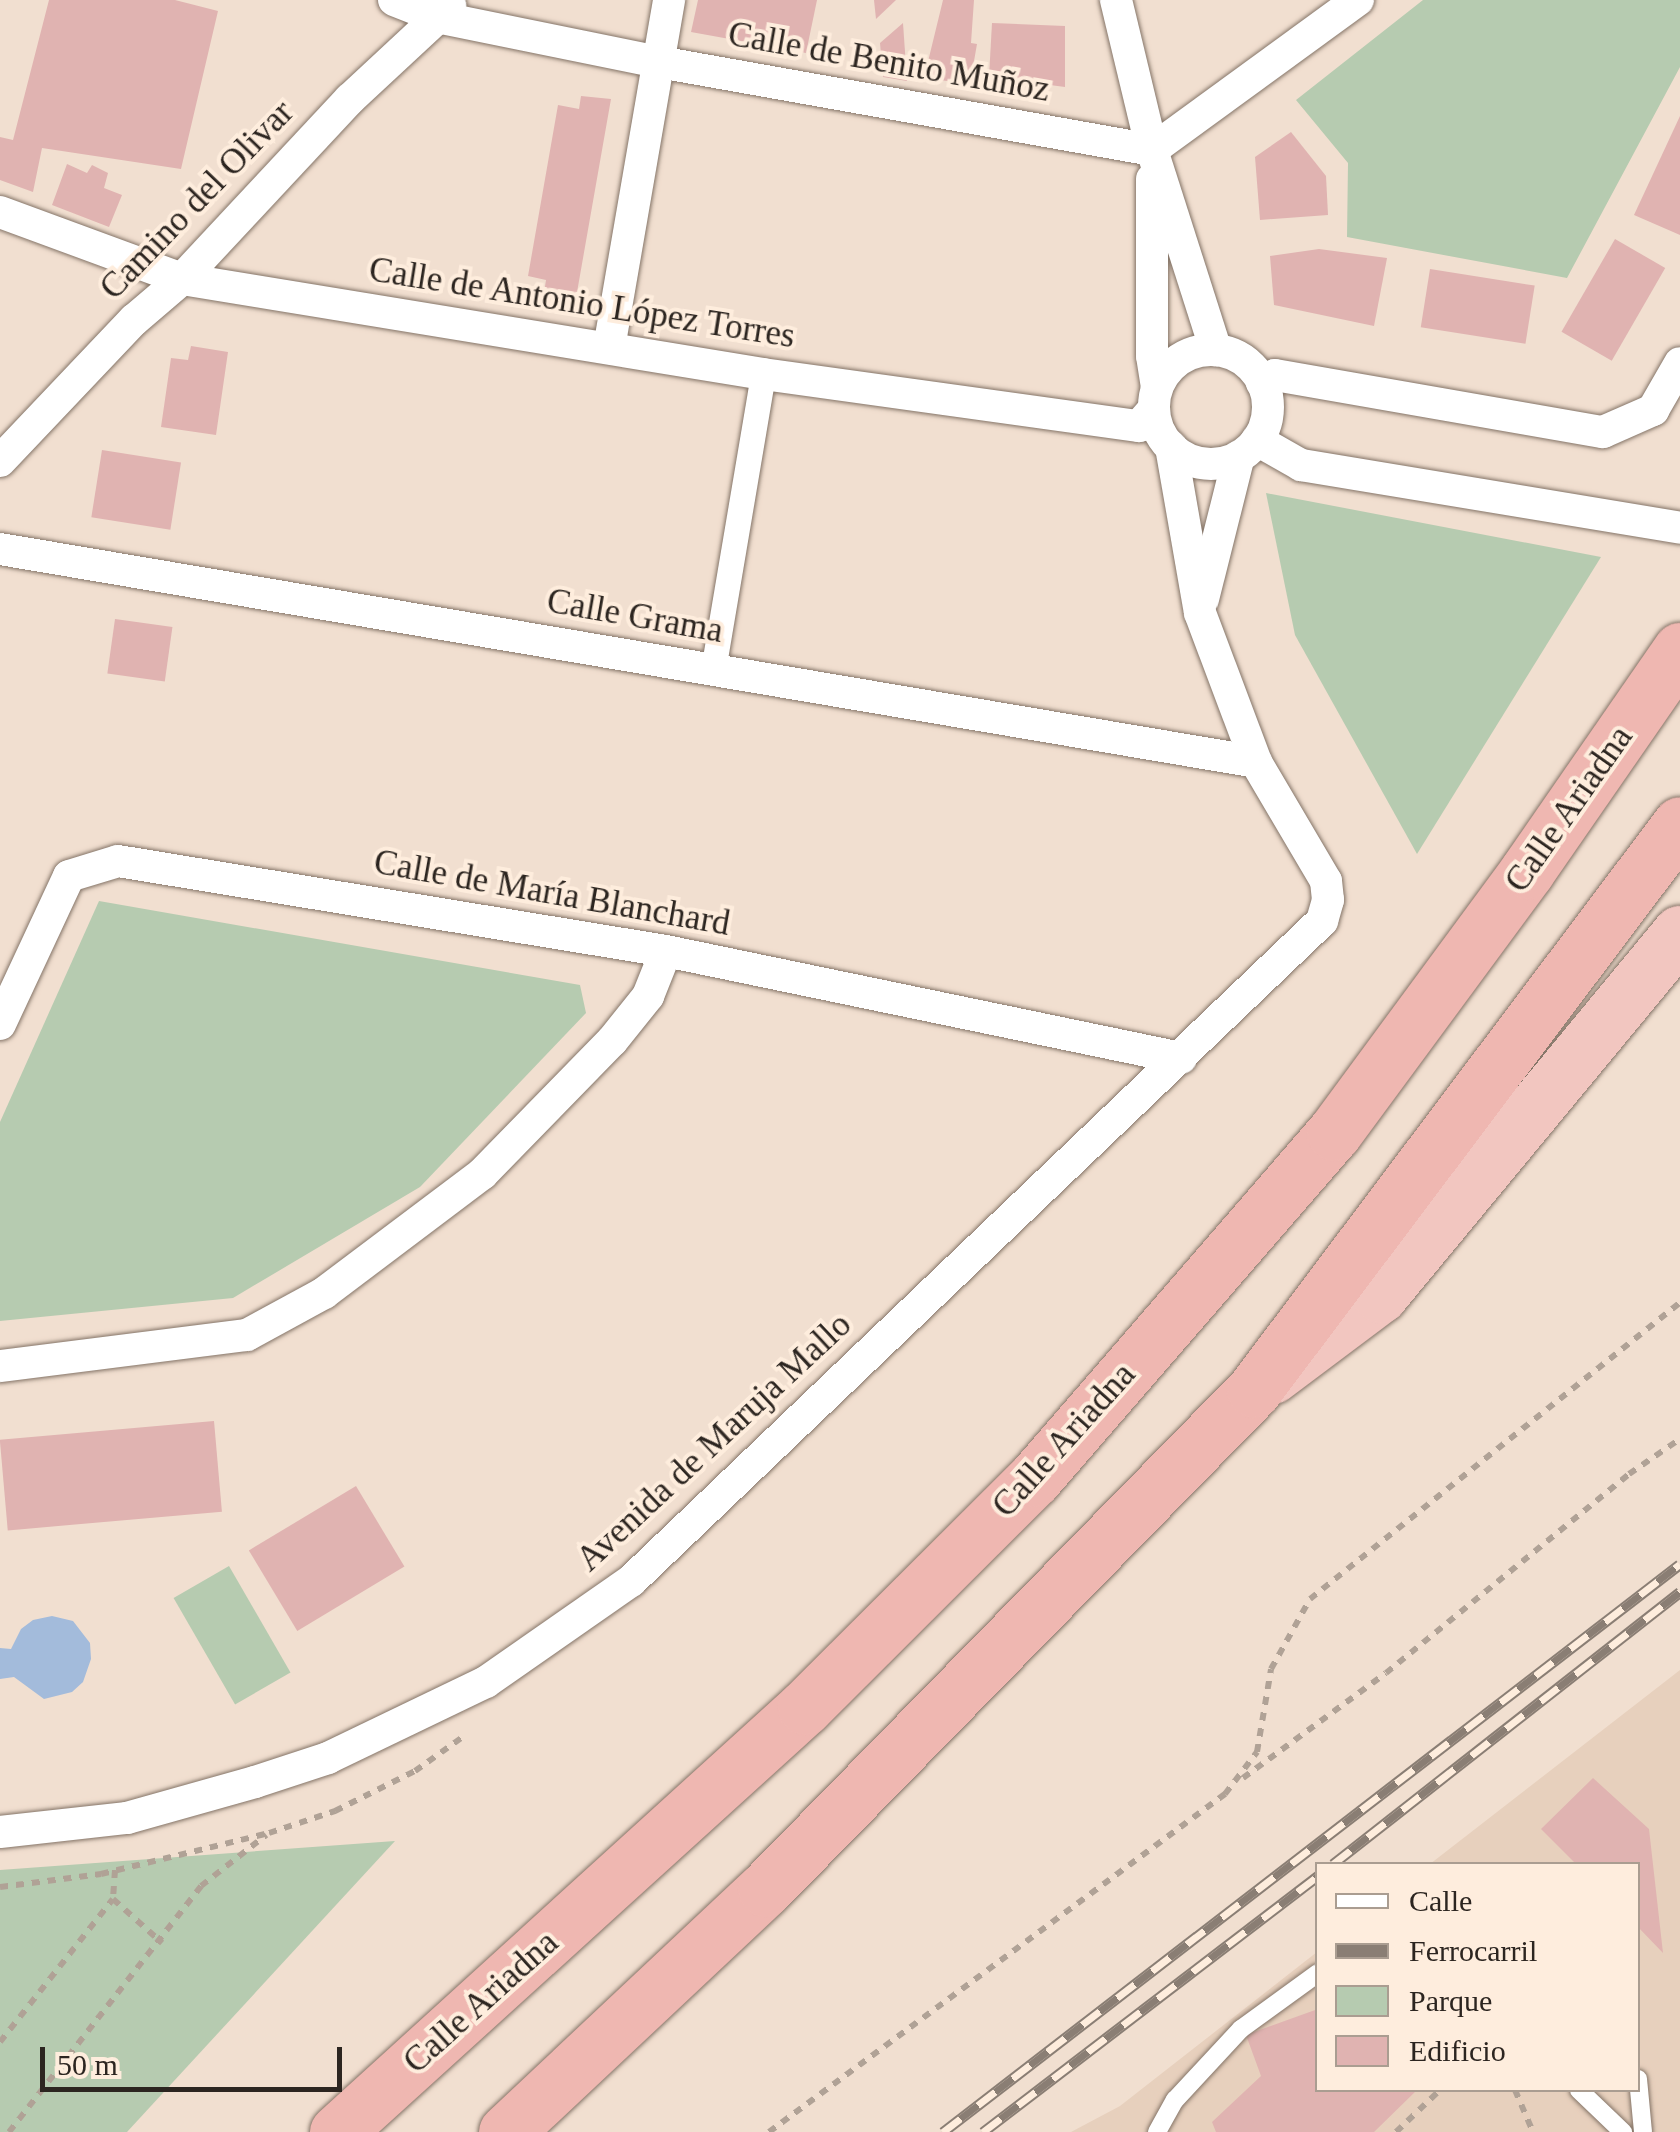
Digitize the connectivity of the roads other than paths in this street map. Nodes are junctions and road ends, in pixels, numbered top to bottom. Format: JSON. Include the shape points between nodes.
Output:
{"nodes":[{"id":1,"x":394,"y":0,"type":"edge"},
{"id":2,"x":669,"y":0,"type":"edge"},
{"id":3,"x":1116,"y":0,"type":"edge"},
{"id":4,"x":1358,"y":0,"type":"edge"},
{"id":5,"x":447,"y":8,"type":"edge"},
{"id":6,"x":659,"y":62,"type":"junction"},
{"id":7,"x":1152,"y":150,"type":"junction"},
{"id":8,"x":0,"y":212,"type":"edge"},
{"id":9,"x":182,"y":278,"type":"junction"},
{"id":10,"x":609,"y":348,"type":"junction"},
{"id":11,"x":1216,"y":350,"type":"junction"},
{"id":12,"x":1680,"y":363,"type":"edge"},
{"id":13,"x":763,"y":374,"type":"junction"},
{"id":14,"x":1262,"y":382,"type":"junction"},
{"id":15,"x":1156,"y":399,"type":"junction"},
{"id":16,"x":1171,"y":448,"type":"junction"},
{"id":17,"x":1248,"y":448,"type":"junction"},
{"id":18,"x":0,"y":461,"type":"edge"},
{"id":19,"x":1680,"y":528,"type":"edge"},
{"id":20,"x":0,"y":549,"type":"edge"},
{"id":21,"x":1200,"y":614,"type":"junction"},
{"id":22,"x":1680,"y":650,"type":"edge"},
{"id":23,"x":712,"y":670,"type":"junction"},
{"id":24,"x":1256,"y":762,"type":"junction"},
{"id":25,"x":1680,"y":824,"type":"edge"},
{"id":26,"x":1680,"y":933,"type":"edge"},
{"id":27,"x":666,"y":951,"type":"junction"},
{"id":28,"x":0,"y":1024,"type":"edge"},
{"id":29,"x":1181,"y":1058,"type":"junction"},
{"id":30,"x":0,"y":1366,"type":"edge"},
{"id":31,"x":1254,"y":1390,"type":"junction"},
{"id":32,"x":0,"y":1832,"type":"edge"},
{"id":33,"x":1315,"y":1974,"type":"edge"},
{"id":34,"x":1581,"y":2092,"type":"edge"},
{"id":35,"x":1639,"y":2092,"type":"edge"},
{"id":36,"x":337,"y":2132,"type":"edge"},
{"id":37,"x":506,"y":2132,"type":"edge"},
{"id":38,"x":1157,"y":2132,"type":"edge"},
{"id":39,"x":1623,"y":2132,"type":"edge"},
{"id":40,"x":1643,"y":2132,"type":"edge"}],
"edges":[{"from":1,"to":5,"type":"street","name":"Calle de Benito Muñoz"},
{"from":2,"to":6,"type":"street"},
{"from":3,"to":7,"type":"street"},
{"from":4,"to":7,"type":"street"},
{"from":5,"to":6,"type":"street","name":"Calle de Benito Muñoz"},
{"from":5,"to":9,"type":"street","name":"Camino del Olivar","via":[[350,99]]},
{"from":6,"to":7,"type":"street","name":"Calle de Benito Muñoz"},
{"from":6,"to":10,"type":"street"},
{"from":7,"to":11,"type":"street"},
{"from":7,"to":15,"type":"street"},
{"from":8,"to":9,"type":"street","name":"Calle de Antonio López Torres"},
{"from":9,"to":10,"type":"street","name":"Calle de Antonio López Torres"},
{"from":9,"to":18,"type":"street","name":"Camino del Olivar"},
{"from":10,"to":13,"type":"street","name":"Calle de Antonio López Torres"},
{"from":11,"to":14,"type":"street","via":[[1244,360]]},
{"from":11,"to":15,"type":"street","via":[[1180,359],[1166,371]]},
{"from":12,"to":14,"type":"street","via":[[1653,410],[1602,432],[1274,375]]},
{"from":13,"to":15,"type":"street","name":"Calle de Antonio López Torres","via":[[1139,426]]},
{"from":13,"to":23,"type":"street"},
{"from":14,"to":17,"type":"street","via":[[1268,412]]},
{"from":15,"to":16,"type":"street"},
{"from":16,"to":17,"type":"street","via":[[1204,463]]},
{"from":16,"to":21,"type":"street","name":"Avenida de Maruja Mallo"},
{"from":17,"to":19,"type":"street","via":[[1301,465]]},
{"from":17,"to":21,"type":"street"},
{"from":20,"to":23,"type":"street","name":"Calle Grama"},
{"from":21,"to":24,"type":"street","name":"Avenida de Maruja Mallo"},
{"from":22,"to":36,"type":"highway","name":"Calle Ariadna","via":[[1334,1133],[1034,1478],[805,1707]]},
{"from":23,"to":24,"type":"street","name":"Calle Grama"},
{"from":24,"to":29,"type":"street","name":"Avenida de Maruja Mallo","via":[[1326,881],[1328,900],[1322,921]]},
{"from":25,"to":31,"type":"highway"},
{"from":26,"to":31,"type":"highway","via":[[1380,1295]]},
{"from":27,"to":28,"type":"street","name":"Calle de María Blanchard","via":[[118,861],[69,876]]},
{"from":27,"to":29,"type":"street","name":"Calle de María Blanchard"},
{"from":27,"to":30,"type":"street","via":[[648,996],[612,1041],[482,1174],[324,1292],[247,1335]]},
{"from":29,"to":32,"type":"street","name":"Avenida de Maruja Mallo","via":[[631,1581],[486,1682],[328,1758],[254,1782],[127,1818]]},
{"from":31,"to":37,"type":"highway","via":[[765,1889]]},
{"from":33,"to":38,"type":"lane","via":[[1241,2029],[1175,2100]]},
{"from":34,"to":39,"type":"lane"},
{"from":35,"to":40,"type":"lane"}]}
